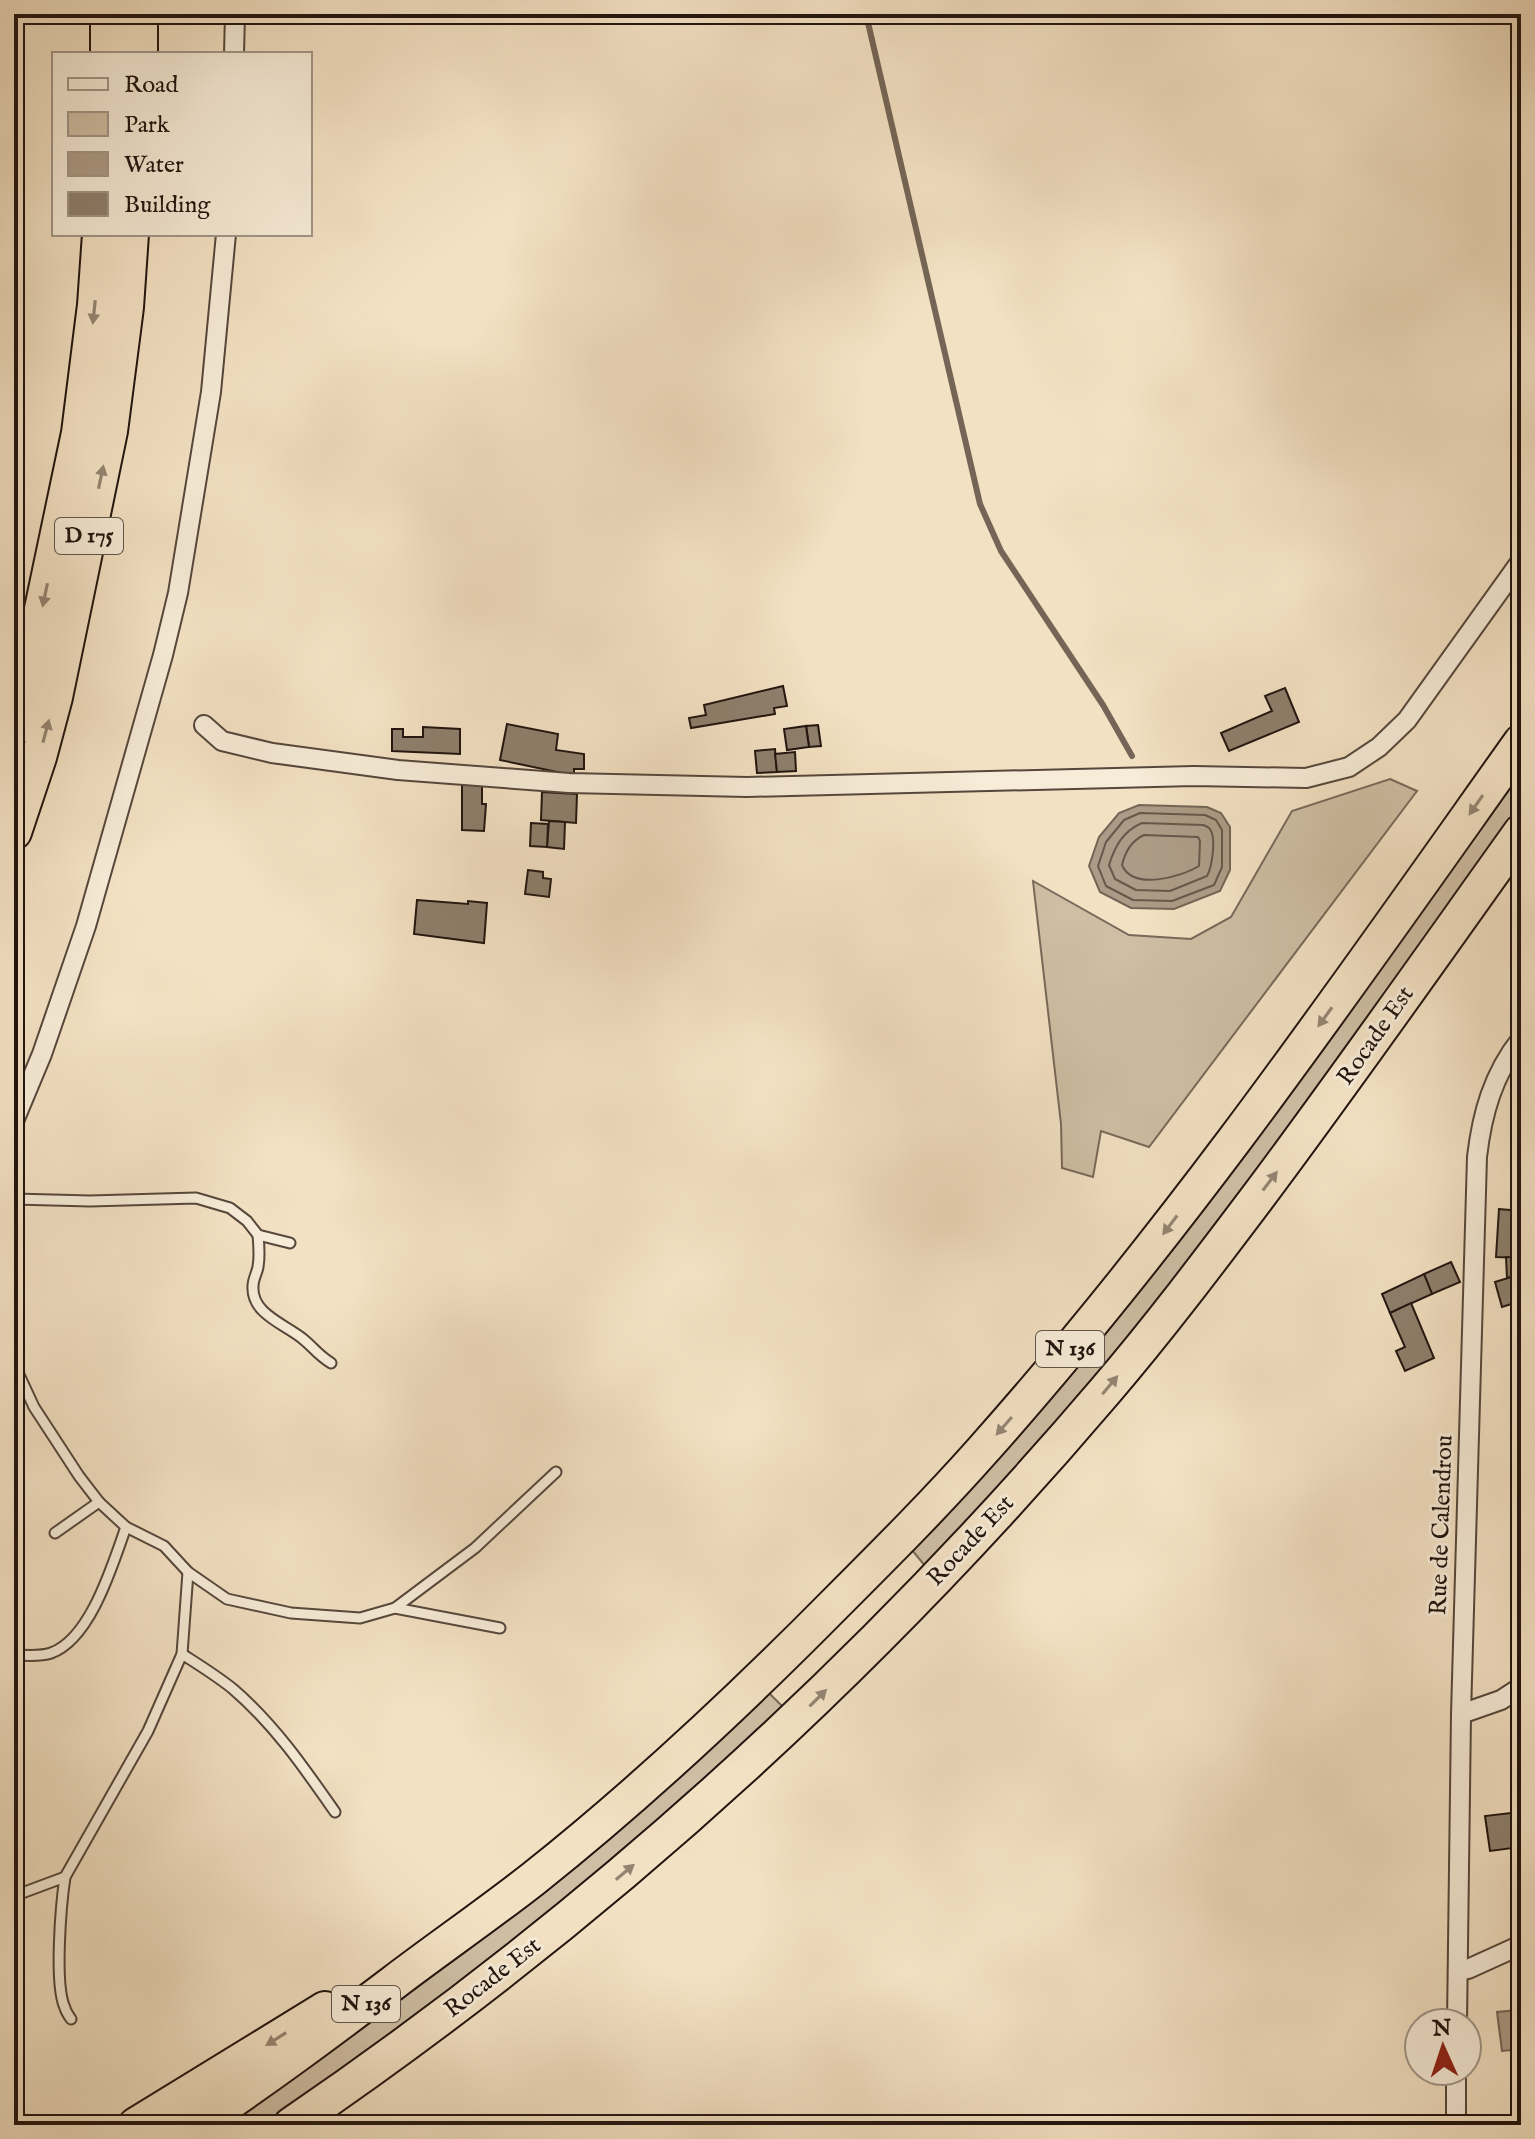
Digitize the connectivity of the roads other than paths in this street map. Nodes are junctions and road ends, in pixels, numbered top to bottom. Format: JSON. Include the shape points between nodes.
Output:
{"nodes":[{"id":1,"x":108,"y":14,"type":"edge"},
{"id":2,"x":140,"y":14,"type":"edge"},
{"id":3,"x":235,"y":14,"type":"edge"},
{"id":4,"x":108,"y":52,"type":"edge"},
{"id":5,"x":140,"y":52,"type":"edge"},
{"id":6,"x":234,"y":52,"type":"edge"},
{"id":7,"x":100,"y":236,"type":"edge"},
{"id":8,"x":131,"y":236,"type":"edge"},
{"id":9,"x":226,"y":236,"type":"edge"},
{"id":10,"x":1521,"y":561,"type":"edge"},
{"id":11,"x":204,"y":725,"type":"dead end"},
{"id":12,"x":14,"y":729,"type":"edge"},
{"id":13,"x":1521,"y":742,"type":"edge"},
{"id":14,"x":14,"y":832,"type":"edge"},
{"id":15,"x":1521,"y":832,"type":"edge"},
{"id":16,"x":1521,"y":1039,"type":"edge"},
{"id":17,"x":14,"y":1121,"type":"edge"},
{"id":18,"x":14,"y":1199,"type":"edge"},
{"id":19,"x":258,"y":1235,"type":"junction"},
{"id":20,"x":290,"y":1243,"type":"dead end"},
{"id":21,"x":331,"y":1363,"type":"dead end"},
{"id":22,"x":14,"y":1364,"type":"edge"},
{"id":23,"x":556,"y":1472,"type":"dead end"},
{"id":24,"x":99,"y":1502,"type":"junction"},
{"id":25,"x":126,"y":1527,"type":"junction"},
{"id":26,"x":55,"y":1533,"type":"dead end"},
{"id":27,"x":188,"y":1572,"type":"junction"},
{"id":28,"x":395,"y":1608,"type":"junction"},
{"id":29,"x":500,"y":1628,"type":"dead end"},
{"id":30,"x":182,"y":1654,"type":"junction"},
{"id":31,"x":14,"y":1655,"type":"edge"},
{"id":32,"x":1521,"y":1687,"type":"edge"},
{"id":33,"x":1461,"y":1714,"type":"junction"},
{"id":34,"x":335,"y":1812,"type":"dead end"},
{"id":35,"x":65,"y":1877,"type":"junction"},
{"id":36,"x":532,"y":1879,"type":"junction"},
{"id":37,"x":14,"y":1896,"type":"edge"},
{"id":38,"x":565,"y":1922,"type":"junction"},
{"id":39,"x":1521,"y":1945,"type":"edge"},
{"id":40,"x":1458,"y":1971,"type":"junction"},
{"id":41,"x":1457,"y":2007,"type":"edge"},
{"id":42,"x":71,"y":2019,"type":"dead end"},
{"id":43,"x":1456,"y":2087,"type":"edge"},
{"id":44,"x":136,"y":2125,"type":"edge"},
{"id":45,"x":196,"y":2125,"type":"edge"},
{"id":46,"x":291,"y":2125,"type":"edge"},
{"id":47,"x":333,"y":2125,"type":"edge"},
{"id":48,"x":1456,"y":2125,"type":"edge"}],
"edges":[{"from":1,"to":4,"type":"highway"},
{"from":2,"to":5,"type":"highway"},
{"from":3,"to":6,"type":"street"},
{"from":7,"to":12,"type":"highway","number":"D 175","one_way":true,"via":[[79,433]]},
{"from":14,"to":8,"type":"highway","number":"D 175","one_way":true,"via":[[55,697],[110,431]]},
{"from":9,"to":17,"type":"street","via":[[211,392],[178,593],[86,926]]},
{"from":10,"to":11,"type":"street","via":[[1407,720],[1349,767],[1306,778],[747,787],[569,783],[398,770],[272,753],[222,741]]},
{"from":13,"to":36,"type":"highway","number":"N 136","one_way":true,"via":[[1298,1055],[1151,1250],[980,1454],[783,1657]]},
{"from":38,"to":15,"type":"highway","name":"Rocade Est","number":"N 136","one_way":true,"via":[[812,1704],[1036,1471],[1189,1288],[1352,1071]]},
{"from":16,"to":33,"type":"street","name":"Rue de Calendrou","via":[[1493,1086],[1477,1157]]},
{"from":18,"to":19,"type":"lane","via":[[196,1198],[230,1208]]},
{"from":19,"to":20,"type":"lane"},
{"from":19,"to":21,"type":"lane","via":[[255,1300]]},
{"from":22,"to":24,"type":"lane","via":[[34,1407]]},
{"from":23,"to":28,"type":"lane","via":[[475,1548]]},
{"from":24,"to":25,"type":"lane"},
{"from":24,"to":26,"type":"lane"},
{"from":25,"to":27,"type":"lane","via":[[164,1546]]},
{"from":25,"to":31,"type":"lane","via":[[85,1624],[51,1653]]},
{"from":27,"to":28,"type":"lane","via":[[227,1599],[291,1613],[360,1618]]},
{"from":27,"to":30,"type":"lane"},
{"from":28,"to":29,"type":"lane"},
{"from":30,"to":34,"type":"lane","via":[[230,1686],[267,1720]]},
{"from":30,"to":35,"type":"lane","via":[[148,1731]]},
{"from":32,"to":33,"type":"street"},
{"from":33,"to":40,"type":"street","name":"Rue de Calendrou"},
{"from":35,"to":37,"type":"lane"},
{"from":35,"to":42,"type":"lane","via":[[60,1978],[63,2006]]},
{"from":36,"to":44,"type":"highway","one_way":true},
{"from":36,"to":45,"type":"highway","number":"N 136"},
{"from":38,"to":46,"type":"highway","name":"Rocade Est","number":"N 136"},
{"from":38,"to":47,"type":"highway","via":[[483,2008]]},
{"from":39,"to":40,"type":"street"},
{"from":40,"to":41,"type":"street","name":"Rue de Calendrou"},
{"from":43,"to":48,"type":"street"}]}
